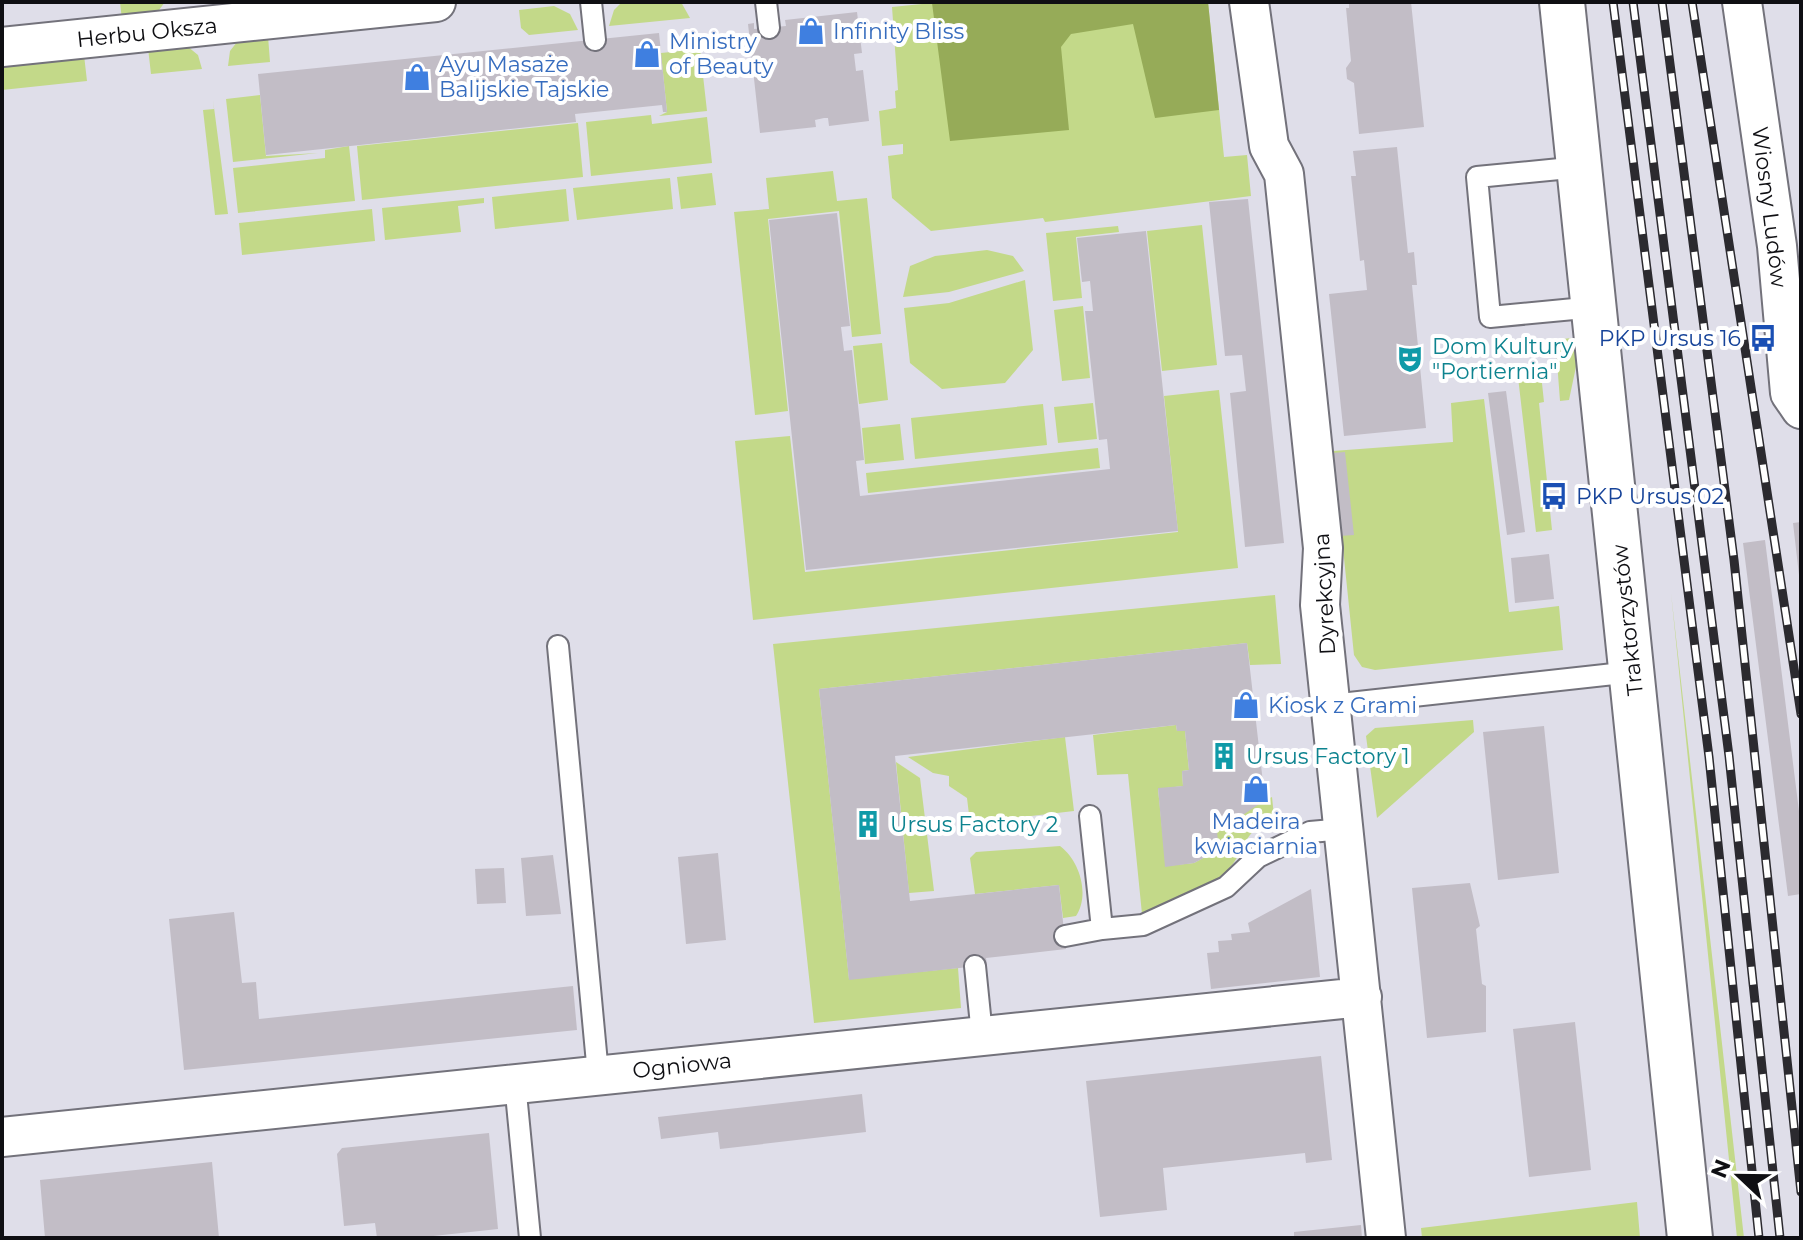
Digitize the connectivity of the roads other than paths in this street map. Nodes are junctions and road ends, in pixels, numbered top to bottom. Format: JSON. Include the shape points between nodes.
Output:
{"nodes":[{"id":1,"x":436,"y":2,"type":"edge"},
{"id":2,"x":591,"y":2,"type":"edge"},
{"id":3,"x":766,"y":2,"type":"edge"},
{"id":4,"x":1249,"y":2,"type":"edge"},
{"id":5,"x":1562,"y":2,"type":"edge"},
{"id":6,"x":1742,"y":2,"type":"edge"},
{"id":7,"x":182,"y":15,"type":"edge"},
{"id":8,"x":769,"y":28,"type":"dead end"},
{"id":9,"x":595,"y":40,"type":"dead end"},
{"id":10,"x":2,"y":47,"type":"edge"},
{"id":11,"x":1580,"y":167,"type":"junction"},
{"id":12,"x":1595,"y":307,"type":"junction"},
{"id":13,"x":1801,"y":409,"type":"edge"},
{"id":14,"x":558,"y":646,"type":"dead end"},
{"id":15,"x":1632,"y":672,"type":"junction"},
{"id":16,"x":1331,"y":705,"type":"junction"},
{"id":17,"x":1090,"y":816,"type":"dead end"},
{"id":18,"x":1344,"y":829,"type":"junction"},
{"id":19,"x":1102,"y":929,"type":"junction"},
{"id":20,"x":1065,"y":936,"type":"dead end"},
{"id":21,"x":975,"y":966,"type":"dead end"},
{"id":22,"x":1362,"y":997,"type":"junction"},
{"id":23,"x":982,"y":1035,"type":"junction"},
{"id":24,"x":598,"y":1074,"type":"junction"},
{"id":25,"x":515,"y":1083,"type":"junction"},
{"id":26,"x":2,"y":1137,"type":"edge"},
{"id":27,"x":530,"y":1238,"type":"edge"},
{"id":28,"x":1386,"y":1238,"type":"edge"},
{"id":29,"x":1690,"y":1238,"type":"edge"}],
"edges":[{"from":1,"to":7,"type":"street","name":"Herbu Oksza"},
{"from":2,"to":9,"type":"lane"},
{"from":3,"to":8,"type":"lane"},
{"from":4,"to":16,"type":"street","name":"Dyrekcyjna","via":[[1269,146],[1284,174],[1323,548],[1320,605]]},
{"from":5,"to":11,"type":"street","name":"Traktorzystów"},
{"from":6,"to":13,"type":"street","name":"Wiosny Ludów","via":[[1777,246],[1790,393]]},
{"from":7,"to":10,"type":"street","name":"Herbu Oksza"},
{"from":11,"to":12,"type":"street","name":"Traktorzystów"},
{"from":11,"to":12,"type":"lane","via":[[1477,177],[1490,317]]},
{"from":12,"to":15,"type":"street","name":"Traktorzystów"},
{"from":14,"to":24,"type":"lane"},
{"from":15,"to":16,"type":"lane"},
{"from":15,"to":29,"type":"street","name":"Traktorzystów"},
{"from":16,"to":18,"type":"street","name":"Dyrekcyjna"},
{"from":17,"to":19,"type":"lane"},
{"from":18,"to":19,"type":"lane","via":[[1310,832],[1258,857],[1226,887],[1143,925]]},
{"from":18,"to":22,"type":"street","name":"Dyrekcyjna"},
{"from":19,"to":20,"type":"lane"},
{"from":21,"to":23,"type":"lane"},
{"from":22,"to":23,"type":"street","name":"Ogniowa"},
{"from":22,"to":28,"type":"street","name":"Dyrekcyjna"},
{"from":23,"to":24,"type":"street","name":"Ogniowa"},
{"from":24,"to":25,"type":"street","name":"Ogniowa"},
{"from":25,"to":26,"type":"street","name":"Ogniowa"},
{"from":25,"to":27,"type":"lane"}]}
